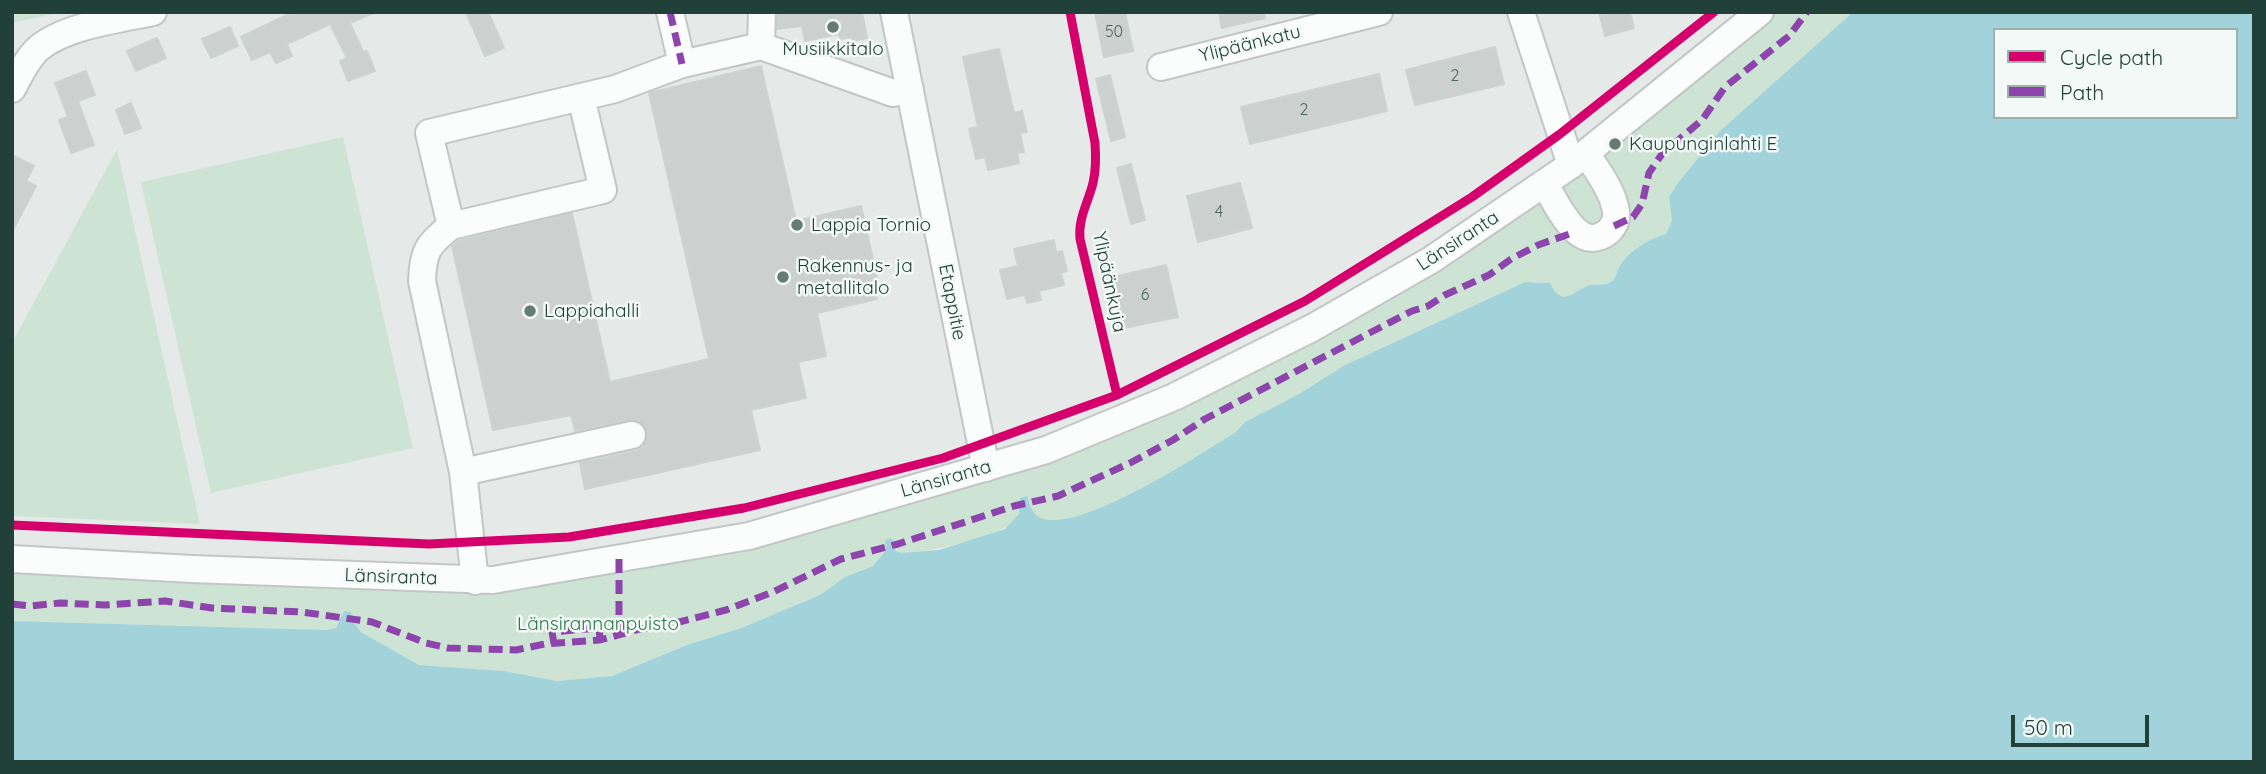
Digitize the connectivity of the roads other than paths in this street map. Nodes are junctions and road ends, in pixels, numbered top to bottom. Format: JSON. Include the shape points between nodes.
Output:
{"nodes":[{"id":1,"x":153,"y":12,"type":"edge"},
{"id":2,"x":670,"y":12,"type":"edge"},
{"id":3,"x":762,"y":12,"type":"edge"},
{"id":4,"x":894,"y":12,"type":"edge"},
{"id":5,"x":1380,"y":12,"type":"edge"},
{"id":6,"x":1521,"y":12,"type":"edge"},
{"id":7,"x":1760,"y":12,"type":"edge"},
{"id":8,"x":126,"y":15,"type":"edge"},
{"id":9,"x":761,"y":46,"type":"junction"},
{"id":10,"x":682,"y":64,"type":"junction"},
{"id":11,"x":1161,"y":66,"type":"dead end"},
{"id":12,"x":12,"y":89,"type":"edge"},
{"id":13,"x":910,"y":90,"type":"junction"},
{"id":14,"x":581,"y":97,"type":"junction"},
{"id":15,"x":1579,"y":159,"type":"junction"},
{"id":16,"x":1545,"y":183,"type":"junction"},
{"id":17,"x":451,"y":226,"type":"junction"},
{"id":18,"x":632,"y":435,"type":"dead end"},
{"id":19,"x":986,"y":468,"type":"junction"},
{"id":20,"x":463,"y":472,"type":"junction"},
{"id":21,"x":12,"y":559,"type":"edge"},
{"id":22,"x":475,"y":580,"type":"junction"}],
"edges":[{"from":1,"to":8,"type":"street"},
{"from":2,"to":10,"type":"street"},
{"from":3,"to":9,"type":"street"},
{"from":4,"to":13,"type":"street","name":"Etappitie"},
{"from":5,"to":11,"type":"street","name":"Ylipäänkatu"},
{"from":6,"to":15,"type":"street"},
{"from":7,"to":15,"type":"street","name":"Länsiranta"},
{"from":8,"to":12,"type":"street","via":[[39,48]]},
{"from":9,"to":10,"type":"street"},
{"from":9,"to":13,"type":"street","via":[[893,93]]},
{"from":10,"to":14,"type":"street"},
{"from":13,"to":19,"type":"street","name":"Etappitie"},
{"from":14,"to":17,"type":"street","via":[[429,133]]},
{"from":14,"to":17,"type":"street","via":[[603,190]]},
{"from":15,"to":16,"type":"street","name":"Länsiranta"},
{"from":15,"to":16,"type":"street","via":[[1611,193],[1617,214],[1614,226],[1605,234],[1595,238],[1575,232]]},
{"from":16,"to":19,"type":"street","name":"Länsiranta","via":[[1431,260],[1312,328],[1174,397],[1046,450]]},
{"from":17,"to":20,"type":"street","via":[[432,241],[423,258],[422,281]]},
{"from":18,"to":20,"type":"street"},
{"from":19,"to":22,"type":"street","name":"Länsiranta","via":[[749,536]]},
{"from":20,"to":22,"type":"street"},
{"from":21,"to":22,"type":"street","name":"Länsiranta"}]}
